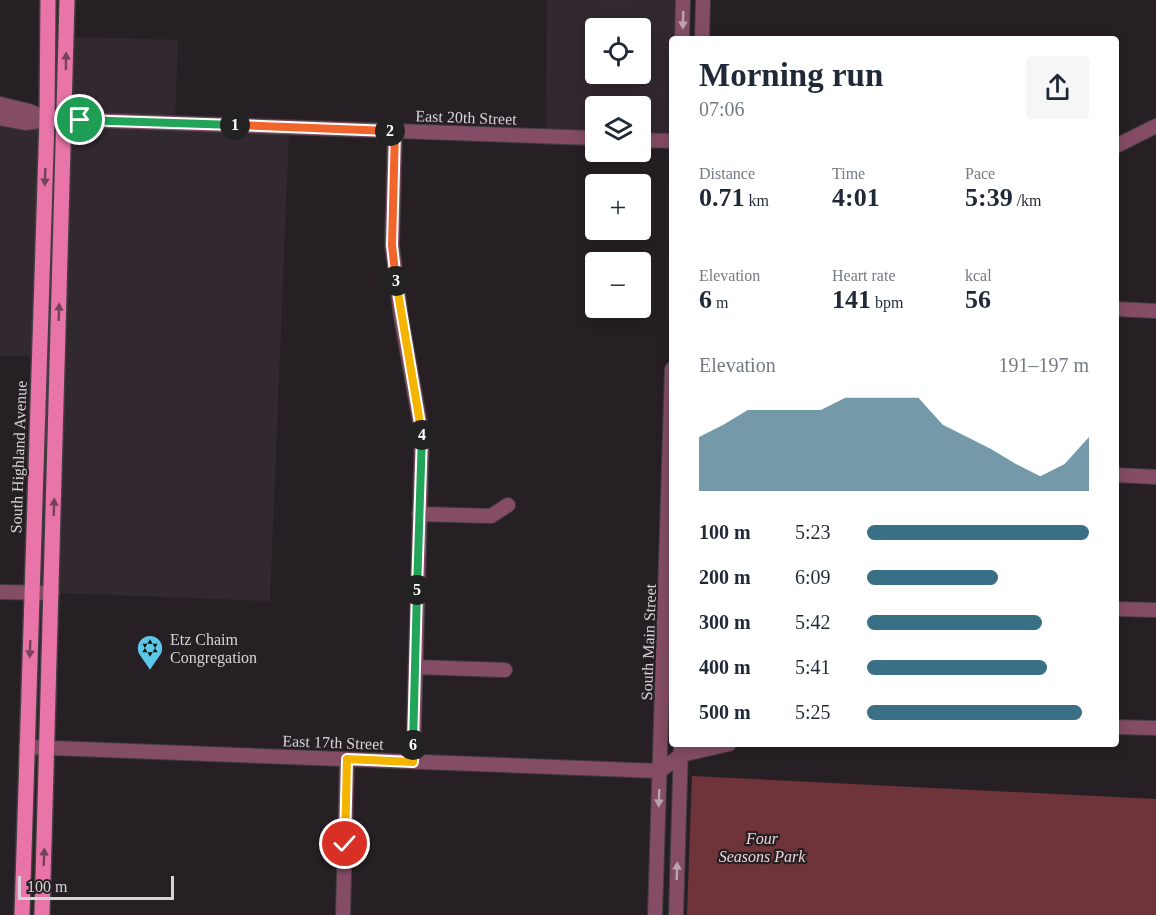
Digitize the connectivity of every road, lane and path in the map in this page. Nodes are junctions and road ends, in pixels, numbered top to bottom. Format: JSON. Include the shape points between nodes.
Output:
{"nodes":[{"id":1,"x":48,"y":0,"type":"edge"},
{"id":2,"x":67,"y":0,"type":"edge"},
{"id":3,"x":683,"y":0,"type":"edge"},
{"id":4,"x":703,"y":0,"type":"edge"},
{"id":5,"x":682,"y":36,"type":"edge"},
{"id":6,"x":702,"y":36,"type":"edge"},
{"id":7,"x":0,"y":104,"type":"edge"},
{"id":8,"x":0,"y":118,"type":"edge"},
{"id":9,"x":47,"y":119,"type":"junction"},
{"id":10,"x":65,"y":119,"type":"junction"},
{"id":11,"x":1156,"y":126,"type":"edge"},
{"id":12,"x":395,"y":131,"type":"junction"},
{"id":13,"x":585,"y":138,"type":"edge"},
{"id":14,"x":651,"y":140,"type":"edge"},
{"id":15,"x":669,"y":141,"type":"edge"},
{"id":16,"x":1119,"y":144,"type":"edge"},
{"id":17,"x":1119,"y":309,"type":"edge"},
{"id":18,"x":1156,"y":311,"type":"edge"},
{"id":19,"x":1119,"y":475,"type":"edge"},
{"id":20,"x":1156,"y":477,"type":"edge"},
{"id":21,"x":508,"y":506,"type":"dead end"},
{"id":22,"x":419,"y":514,"type":"junction"},
{"id":23,"x":0,"y":591,"type":"edge"},
{"id":24,"x":32,"y":593,"type":"junction"},
{"id":25,"x":52,"y":593,"type":"junction"},
{"id":26,"x":1119,"y":609,"type":"edge"},
{"id":27,"x":1156,"y":610,"type":"edge"},
{"id":28,"x":415,"y":667,"type":"junction"},
{"id":29,"x":505,"y":670,"type":"dead end"},
{"id":30,"x":1119,"y":727,"type":"edge"},
{"id":31,"x":1156,"y":728,"type":"edge"},
{"id":32,"x":26,"y":747,"type":"junction"},
{"id":33,"x":717,"y":747,"type":"edge"},
{"id":34,"x":47,"y":748,"type":"junction"},
{"id":35,"x":673,"y":758,"type":"edge"},
{"id":36,"x":347,"y":759,"type":"junction"},
{"id":37,"x":413,"y":762,"type":"junction"},
{"id":38,"x":22,"y":915,"type":"edge"},
{"id":39,"x":42,"y":915,"type":"edge"},
{"id":40,"x":343,"y":915,"type":"edge"},
{"id":41,"x":655,"y":915,"type":"edge"},
{"id":42,"x":676,"y":915,"type":"edge"}],
"edges":[{"from":1,"to":9,"type":"main road","name":"South Highland Avenue"},
{"from":10,"to":2,"type":"main road","one_way":true},
{"from":3,"to":5,"type":"street","one_way":true},
{"from":4,"to":6,"type":"street"},
{"from":7,"to":9,"type":"street"},
{"from":8,"to":9,"type":"street","name":"East 20th Street","via":[[25,123]]},
{"from":9,"to":10,"type":"street","name":"East 20th Street"},
{"from":9,"to":24,"type":"main road","name":"South Highland Avenue","one_way":true},
{"from":10,"to":12,"type":"street","name":"East 20th Street"},
{"from":25,"to":10,"type":"main road","one_way":true},
{"from":11,"to":16,"type":"street"},
{"from":12,"to":13,"type":"street","name":"East 20th Street"},
{"from":12,"to":22,"type":"street","via":[[392,245],[400,317],[422,434]]},
{"from":14,"to":15,"type":"street"},
{"from":17,"to":18,"type":"street"},
{"from":19,"to":20,"type":"street"},
{"from":21,"to":22,"type":"street","via":[[491,516]]},
{"from":22,"to":28,"type":"street"},
{"from":23,"to":24,"type":"street"},
{"from":24,"to":25,"type":"street"},
{"from":24,"to":32,"type":"main road","name":"South Highland Avenue","one_way":true},
{"from":25,"to":34,"type":"main road"},
{"from":26,"to":27,"type":"street"},
{"from":28,"to":29,"type":"street"},
{"from":28,"to":37,"type":"street"},
{"from":30,"to":31,"type":"street"},
{"from":32,"to":34,"type":"street","name":"East 17th Street"},
{"from":32,"to":38,"type":"main road","name":"South Highland Avenue"},
{"from":33,"to":35,"type":"street","name":"East 17th Street"},
{"from":34,"to":36,"type":"street","name":"East 17th Street"},
{"from":39,"to":34,"type":"main road","one_way":true},
{"from":35,"to":37,"type":"street","name":"East 17th Street"},
{"from":35,"to":41,"type":"street","name":"South Main Street","one_way":true},
{"from":42,"to":35,"type":"street","name":"South Main Street","one_way":true},
{"from":36,"to":37,"type":"street","name":"East 17th Street"},
{"from":36,"to":40,"type":"street"}]}
